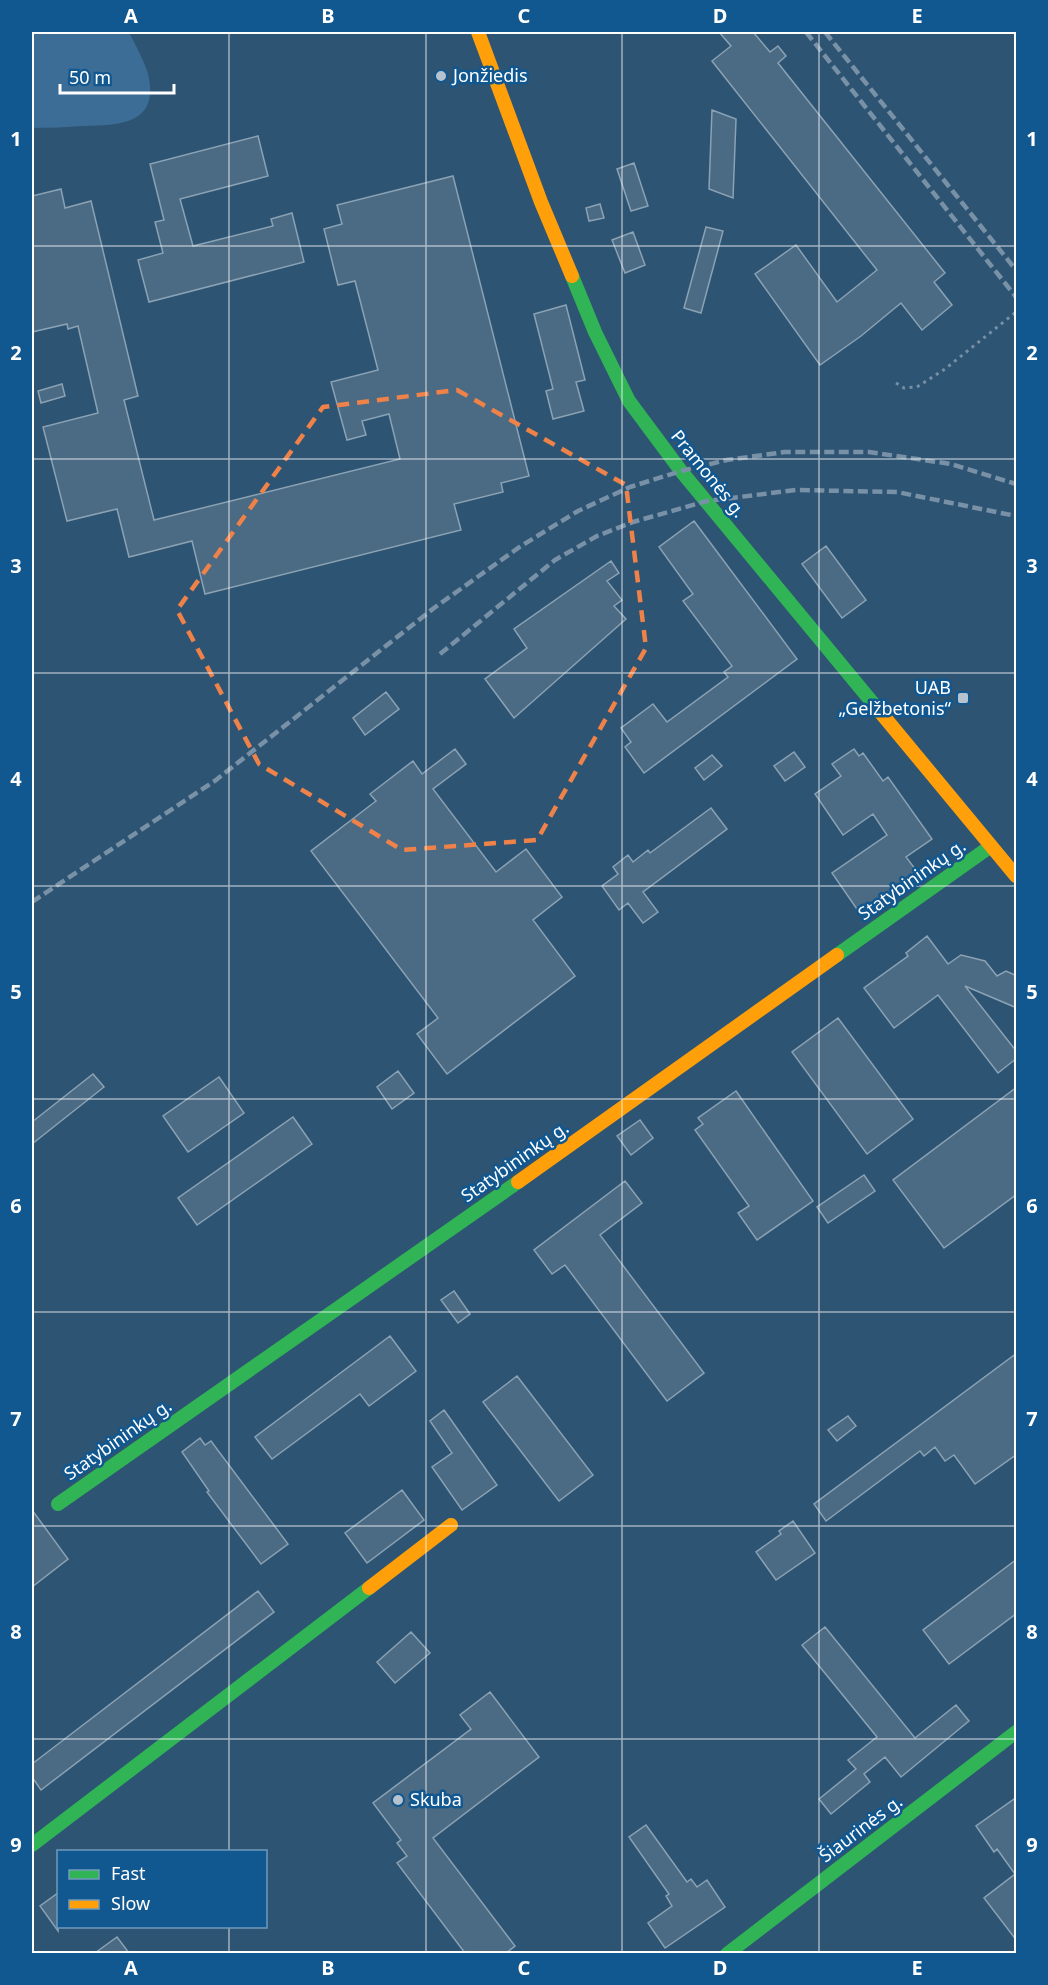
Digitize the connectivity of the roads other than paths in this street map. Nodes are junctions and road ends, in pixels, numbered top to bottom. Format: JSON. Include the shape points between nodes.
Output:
{"nodes":[{"id":1,"x":478,"y":32,"type":"edge"},
{"id":2,"x":991,"y":846,"type":"junction"},
{"id":3,"x":1017,"y":876,"type":"edge"},
{"id":4,"x":58,"y":1504,"type":"dead end"},
{"id":5,"x":451,"y":1525,"type":"dead end"},
{"id":6,"x":1017,"y":1732,"type":"edge"},
{"id":7,"x":32,"y":1845,"type":"edge"},
{"id":8,"x":727,"y":1953,"type":"edge"}],
"edges":[{"from":1,"to":2,"type":"street","name":"Pramonės g.","via":[[576,287],[629,401],[681,471]]},
{"from":2,"to":3,"type":"street","name":"Pramonės g."},
{"from":2,"to":4,"type":"street","name":"Statybininkų g."},
{"from":5,"to":7,"type":"street"},
{"from":6,"to":8,"type":"street","name":"Šiaurinės g."}]}
